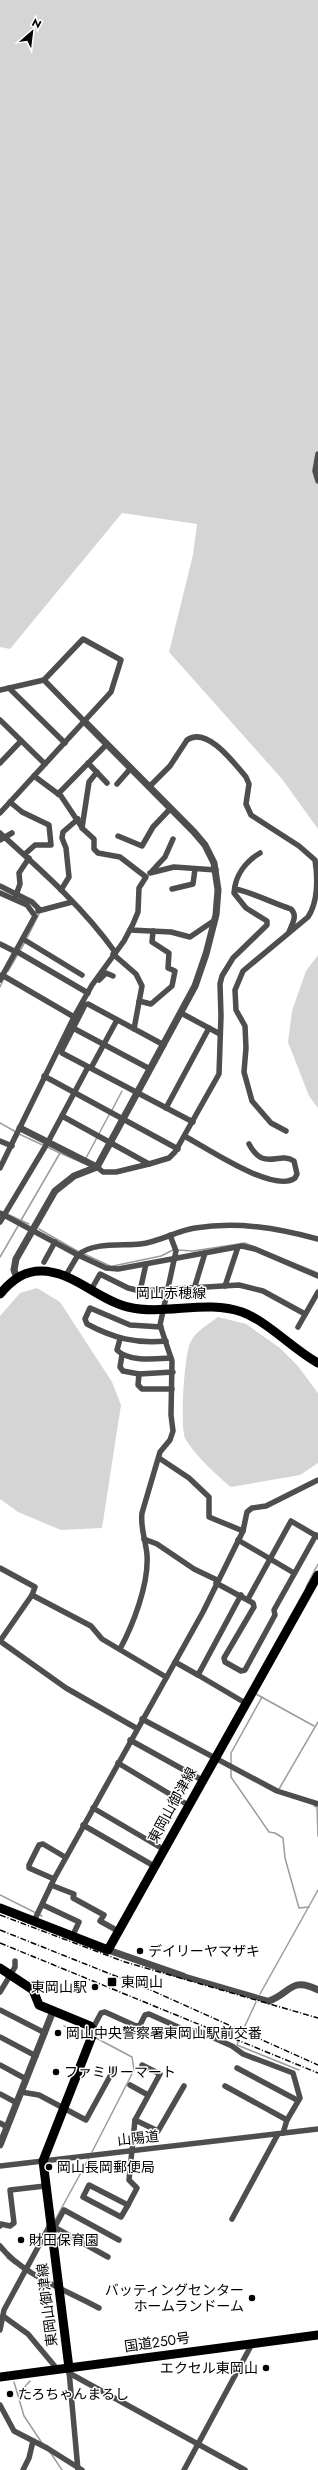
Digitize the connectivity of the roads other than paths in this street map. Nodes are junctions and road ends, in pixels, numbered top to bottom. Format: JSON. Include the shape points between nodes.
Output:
{"nodes":[{"id":1,"x":318,"y":454,"type":"edge"},
{"id":2,"x":318,"y":481,"type":"edge"},
{"id":3,"x":44,"y":680,"type":"junction"},
{"id":4,"x":9,"y":688,"type":"junction"},
{"id":5,"x":0,"y":690,"type":"edge"},
{"id":6,"x":0,"y":720,"type":"edge"},
{"id":7,"x":84,"y":721,"type":"junction"},
{"id":8,"x":21,"y":741,"type":"junction"},
{"id":9,"x":65,"y":743,"type":"junction"},
{"id":10,"x":106,"y":744,"type":"junction"},
{"id":11,"x":0,"y":762,"type":"edge"},
{"id":12,"x":88,"y":763,"type":"junction"},
{"id":13,"x":46,"y":764,"type":"junction"},
{"id":14,"x":131,"y":768,"type":"junction"},
{"id":15,"x":97,"y":772,"type":"junction"},
{"id":16,"x":34,"y":776,"type":"junction"},
{"id":17,"x":107,"y":783,"type":"dead end"},
{"id":18,"x":116,"y":784,"type":"dead end"},
{"id":19,"x":149,"y":787,"type":"junction"},
{"id":20,"x":58,"y":794,"type":"junction"},
{"id":21,"x":10,"y":802,"type":"junction"},
{"id":22,"x":170,"y":809,"type":"junction"},
{"id":23,"x":0,"y":813,"type":"edge"},
{"id":24,"x":78,"y":819,"type":"junction"},
{"id":25,"x":82,"y":828,"type":"junction"},
{"id":26,"x":12,"y":833,"type":"dead end"},
{"id":27,"x":0,"y":834,"type":"edge"},
{"id":28,"x":118,"y":836,"type":"dead end"},
{"id":29,"x":3,"y":839,"type":"edge"},
{"id":30,"x":173,"y":839,"type":"dead end"},
{"id":31,"x":260,"y":853,"type":"dead end"},
{"id":32,"x":27,"y":856,"type":"junction"},
{"id":33,"x":195,"y":869,"type":"junction"},
{"id":34,"x":216,"y":870,"type":"junction"},
{"id":35,"x":148,"y":875,"type":"junction"},
{"id":36,"x":0,"y":886,"type":"edge"},
{"id":37,"x":172,"y":889,"type":"dead end"},
{"id":38,"x":235,"y":889,"type":"junction"},
{"id":39,"x":61,"y":890,"type":"junction"},
{"id":40,"x":0,"y":893,"type":"edge"},
{"id":41,"x":15,"y":898,"type":"junction"},
{"id":42,"x":72,"y":902,"type":"junction"},
{"id":43,"x":37,"y":911,"type":"junction"},
{"id":44,"x":214,"y":920,"type":"junction"},
{"id":45,"x":130,"y":930,"type":"junction"},
{"id":46,"x":153,"y":931,"type":"junction"},
{"id":47,"x":288,"y":934,"type":"junction"},
{"id":48,"x":25,"y":940,"type":"junction"},
{"id":49,"x":0,"y":944,"type":"edge"},
{"id":50,"x":18,"y":952,"type":"junction"},
{"id":51,"x":114,"y":953,"type":"junction"},
{"id":52,"x":82,"y":975,"type":"dead end"},
{"id":53,"x":113,"y":976,"type":"dead end"},
{"id":54,"x":3,"y":978,"type":"edge"},
{"id":55,"x":92,"y":985,"type":"junction"},
{"id":56,"x":88,"y":993,"type":"junction"},
{"id":57,"x":139,"y":1001,"type":"junction"},
{"id":58,"x":181,"y":1013,"type":"junction"},
{"id":59,"x":74,"y":1017,"type":"junction"},
{"id":60,"x":117,"y":1020,"type":"junction"},
{"id":61,"x":73,"y":1028,"type":"junction"},
{"id":62,"x":209,"y":1028,"type":"junction"},
{"id":63,"x":134,"y":1029,"type":"junction"},
{"id":64,"x":220,"y":1034,"type":"junction"},
{"id":65,"x":104,"y":1044,"type":"junction"},
{"id":66,"x":164,"y":1045,"type":"junction"},
{"id":67,"x":90,"y":1068,"type":"junction"},
{"id":68,"x":150,"y":1069,"type":"junction"},
{"id":69,"x":44,"y":1076,"type":"junction"},
{"id":70,"x":75,"y":1093,"type":"junction"},
{"id":71,"x":138,"y":1093,"type":"junction"},
{"id":72,"x":166,"y":1108,"type":"junction"},
{"id":73,"x":62,"y":1116,"type":"junction"},
{"id":74,"x":123,"y":1119,"type":"junction"},
{"id":75,"x":193,"y":1122,"type":"junction"},
{"id":76,"x":19,"y":1131,"type":"junction"},
{"id":77,"x":286,"y":1131,"type":"dead end"},
{"id":78,"x":186,"y":1137,"type":"junction"},
{"id":79,"x":0,"y":1141,"type":"edge"},
{"id":80,"x":110,"y":1142,"type":"junction"},
{"id":81,"x":249,"y":1144,"type":"dead end"},
{"id":82,"x":47,"y":1145,"type":"junction"},
{"id":83,"x":12,"y":1146,"type":"junction"},
{"id":84,"x":178,"y":1148,"type":"junction"},
{"id":85,"x":149,"y":1164,"type":"junction"},
{"id":86,"x":97,"y":1167,"type":"junction"},
{"id":87,"x":0,"y":1168,"type":"edge"},
{"id":88,"x":4,"y":1214,"type":"edge"},
{"id":89,"x":0,"y":1222,"type":"edge"},
{"id":90,"x":32,"y":1229,"type":"junction"},
{"id":91,"x":170,"y":1236,"type":"junction"},
{"id":92,"x":318,"y":1239,"type":"edge"},
{"id":93,"x":55,"y":1242,"type":"junction"},
{"id":94,"x":238,"y":1247,"type":"junction"},
{"id":95,"x":80,"y":1253,"type":"junction"},
{"id":96,"x":205,"y":1253,"type":"junction"},
{"id":97,"x":175,"y":1258,"type":"junction"},
{"id":98,"x":44,"y":1262,"type":"dead end"},
{"id":99,"x":146,"y":1264,"type":"junction"},
{"id":100,"x":318,"y":1276,"type":"edge"},
{"id":101,"x":65,"y":1277,"type":"junction"},
{"id":102,"x":17,"y":1278,"type":"junction"},
{"id":103,"x":225,"y":1286,"type":"junction"},
{"id":104,"x":194,"y":1289,"type":"junction"},
{"id":105,"x":91,"y":1290,"type":"junction"},
{"id":106,"x":140,"y":1291,"type":"junction"},
{"id":107,"x":167,"y":1291,"type":"junction"},
{"id":108,"x":318,"y":1292,"type":"edge"},
{"id":109,"x":0,"y":1294,"type":"edge"},
{"id":110,"x":162,"y":1310,"type":"junction"},
{"id":111,"x":305,"y":1314,"type":"junction"},
{"id":112,"x":161,"y":1327,"type":"junction"},
{"id":113,"x":298,"y":1327,"type":"dead end"},
{"id":114,"x":120,"y":1339,"type":"junction"},
{"id":115,"x":166,"y":1342,"type":"junction"},
{"id":116,"x":122,"y":1356,"type":"junction"},
{"id":117,"x":171,"y":1358,"type":"junction"},
{"id":118,"x":318,"y":1363,"type":"edge"},
{"id":119,"x":173,"y":1372,"type":"junction"},
{"id":120,"x":140,"y":1374,"type":"junction"},
{"id":121,"x":172,"y":1389,"type":"junction"},
{"id":122,"x":159,"y":1458,"type":"junction"},
{"id":123,"x":318,"y":1480,"type":"edge"},
{"id":124,"x":243,"y":1531,"type":"junction"},
{"id":125,"x":317,"y":1536,"type":"edge"},
{"id":126,"x":144,"y":1539,"type":"junction"},
{"id":127,"x":238,"y":1540,"type":"junction"},
{"id":128,"x":270,"y":1559,"type":"junction"},
{"id":129,"x":0,"y":1568,"type":"edge"},
{"id":130,"x":294,"y":1573,"type":"junction"},
{"id":131,"x":318,"y":1575,"type":"edge"},
{"id":132,"x":217,"y":1581,"type":"junction"},
{"id":133,"x":32,"y":1595,"type":"junction"},
{"id":134,"x":241,"y":1595,"type":"junction"},
{"id":135,"x":248,"y":1599,"type":"junction"},
{"id":136,"x":0,"y":1641,"type":"edge"},
{"id":137,"x":120,"y":1649,"type":"junction"},
{"id":138,"x":175,"y":1662,"type":"junction"},
{"id":139,"x":198,"y":1675,"type":"junction"},
{"id":140,"x":166,"y":1677,"type":"junction"},
{"id":141,"x":247,"y":1704,"type":"junction"},
{"id":142,"x":142,"y":1719,"type":"junction"},
{"id":143,"x":136,"y":1728,"type":"junction"},
{"id":144,"x":130,"y":1740,"type":"junction"},
{"id":145,"x":215,"y":1757,"type":"junction"},
{"id":146,"x":118,"y":1763,"type":"junction"},
{"id":147,"x":202,"y":1780,"type":"junction"},
{"id":148,"x":188,"y":1804,"type":"junction"},
{"id":149,"x":318,"y":1804,"type":"edge"},
{"id":150,"x":93,"y":1808,"type":"junction"},
{"id":151,"x":83,"y":1825,"type":"junction"},
{"id":152,"x":163,"y":1849,"type":"junction"},
{"id":153,"x":65,"y":1857,"type":"junction"},
{"id":154,"x":154,"y":1866,"type":"junction"},
{"id":155,"x":54,"y":1879,"type":"junction"},
{"id":156,"x":51,"y":1885,"type":"junction"},
{"id":157,"x":43,"y":1905,"type":"junction"},
{"id":158,"x":0,"y":1908,"type":"edge"},
{"id":159,"x":34,"y":1921,"type":"junction"},
{"id":160,"x":118,"y":1931,"type":"junction"},
{"id":161,"x":72,"y":1937,"type":"junction"},
{"id":162,"x":108,"y":1950,"type":"junction"},
{"id":163,"x":15,"y":1961,"type":"dead end"},
{"id":164,"x":0,"y":1968,"type":"edge"},
{"id":165,"x":10,"y":1975,"type":"junction"},
{"id":166,"x":183,"y":1976,"type":"joint"},
{"id":167,"x":318,"y":1990,"type":"edge"},
{"id":168,"x":0,"y":1992,"type":"edge"},
{"id":169,"x":269,"y":2001,"type":"joint"},
{"id":170,"x":0,"y":2010,"type":"edge"},
{"id":171,"x":53,"y":2011,"type":"junction"},
{"id":172,"x":94,"y":2028,"type":"junction"},
{"id":173,"x":45,"y":2033,"type":"junction"},
{"id":174,"x":0,"y":2037,"type":"edge"},
{"id":175,"x":36,"y":2056,"type":"junction"},
{"id":176,"x":0,"y":2065,"type":"edge"},
{"id":177,"x":142,"y":2065,"type":"dead end"},
{"id":178,"x":237,"y":2068,"type":"dead end"},
{"id":179,"x":114,"y":2069,"type":"dead end"},
{"id":180,"x":26,"y":2079,"type":"junction"},
{"id":181,"x":130,"y":2085,"type":"dead end"},
{"id":182,"x":184,"y":2086,"type":"dead end"},
{"id":183,"x":225,"y":2086,"type":"dead end"},
{"id":184,"x":21,"y":2092,"type":"junction"},
{"id":185,"x":0,"y":2094,"type":"edge"},
{"id":186,"x":148,"y":2095,"type":"junction"},
{"id":187,"x":297,"y":2100,"type":"junction"},
{"id":188,"x":16,"y":2104,"type":"junction"},
{"id":189,"x":64,"y":2107,"type":"junction"},
{"id":190,"x":287,"y":2120,"type":"junction"},
{"id":191,"x":135,"y":2122,"type":"junction"},
{"id":192,"x":0,"y":2123,"type":"edge"},
{"id":193,"x":7,"y":2126,"type":"junction"},
{"id":194,"x":318,"y":2129,"type":"edge"},
{"id":195,"x":281,"y":2134,"type":"junction"},
{"id":196,"x":0,"y":2145,"type":"edge"},
{"id":197,"x":131,"y":2151,"type":"junction"},
{"id":198,"x":43,"y":2161,"type":"junction"},
{"id":199,"x":0,"y":2166,"type":"edge"},
{"id":200,"x":45,"y":2186,"type":"junction"},
{"id":201,"x":128,"y":2205,"type":"junction"},
{"id":202,"x":232,"y":2219,"type":"dead end"},
{"id":203,"x":0,"y":2226,"type":"edge"},
{"id":204,"x":52,"y":2228,"type":"junction"},
{"id":205,"x":119,"y":2240,"type":"dead end"},
{"id":206,"x":0,"y":2246,"type":"edge"},
{"id":207,"x":108,"y":2257,"type":"dead end"},
{"id":208,"x":25,"y":2269,"type":"junction"},
{"id":209,"x":59,"y":2286,"type":"junction"},
{"id":210,"x":99,"y":2308,"type":"dead end"},
{"id":211,"x":3,"y":2316,"type":"junction"},
{"id":212,"x":0,"y":2330,"type":"edge"},
{"id":213,"x":318,"y":2335,"type":"edge"},
{"id":214,"x":252,"y":2344,"type":"junction"},
{"id":215,"x":58,"y":2370,"type":"junction"},
{"id":216,"x":69,"y":2371,"type":"junction"},
{"id":217,"x":0,"y":2377,"type":"edge"},
{"id":218,"x":0,"y":2405,"type":"edge"},
{"id":219,"x":33,"y":2441,"type":"junction"},
{"id":220,"x":199,"y":2444,"type":"junction"},
{"id":221,"x":23,"y":2470,"type":"edge"},
{"id":222,"x":79,"y":2470,"type":"edge"},
{"id":223,"x":184,"y":2470,"type":"edge"},
{"id":224,"x":245,"y":2470,"type":"edge"}],
"edges":[{"from":1,"to":2,"type":"street","via":[[315,471]]},
{"from":3,"to":4,"type":"street"},
{"from":3,"to":7,"type":"street"},
{"from":3,"to":7,"type":"street","via":[[83,639],[121,660],[111,692]]},
{"from":4,"to":5,"type":"street"},
{"from":4,"to":9,"type":"street"},
{"from":6,"to":8,"type":"street"},
{"from":7,"to":9,"type":"street"},
{"from":7,"to":10,"type":"street"},
{"from":8,"to":11,"type":"street"},
{"from":8,"to":13,"type":"street"},
{"from":9,"to":13,"type":"street"},
{"from":10,"to":12,"type":"street"},
{"from":10,"to":14,"type":"street"},
{"from":12,"to":15,"type":"street"},
{"from":12,"to":20,"type":"street"},
{"from":13,"to":16,"type":"street"},
{"from":14,"to":18,"type":"street"},
{"from":14,"to":19,"type":"street"},
{"from":15,"to":17,"type":"street"},
{"from":15,"to":25,"type":"street","via":[[89,782]]},
{"from":16,"to":20,"type":"street"},
{"from":16,"to":21,"type":"street"},
{"from":19,"to":22,"type":"street"},
{"from":19,"to":47,"type":"street","via":[[170,766],[191,738],[201,737],[212,741],[246,776],[249,784],[246,804],[251,815],[299,846],[315,860],[313,910]]},
{"from":20,"to":24,"type":"street"},
{"from":21,"to":23,"type":"street"},
{"from":21,"to":32,"type":"street","via":[[22,812],[49,826],[51,845],[35,845]]},
{"from":22,"to":28,"type":"street","via":[[153,827],[142,846]]},
{"from":22,"to":34,"type":"street","via":[[204,845]]},
{"from":24,"to":25,"type":"street"},
{"from":24,"to":39,"type":"street","via":[[63,832],[69,877]]},
{"from":25,"to":35,"type":"street","via":[[94,839],[94,848],[98,853],[120,857]]},
{"from":26,"to":29,"type":"street"},
{"from":27,"to":29,"type":"street"},
{"from":29,"to":32,"type":"street"},
{"from":30,"to":35,"type":"street","via":[[165,858]]},
{"from":31,"to":38,"type":"street","via":[[246,864],[235,882]]},
{"from":32,"to":39,"type":"street"},
{"from":32,"to":41,"type":"street","via":[[19,873],[20,884]]},
{"from":33,"to":34,"type":"street"},
{"from":33,"to":35,"type":"street","via":[[174,867]]},
{"from":33,"to":37,"type":"street","via":[[192,884]]},
{"from":34,"to":44,"type":"street","via":[[218,890]]},
{"from":35,"to":45,"type":"street","via":[[139,888],[138,912]]},
{"from":36,"to":41,"type":"street"},
{"from":38,"to":47,"type":"street","via":[[250,892],[255,897],[291,909],[294,912],[294,919]]},
{"from":38,"to":64,"type":"street","via":[[239,902],[267,922],[267,925],[234,958],[222,976]]},
{"from":39,"to":42,"type":"street"},
{"from":40,"to":41,"type":"street"},
{"from":41,"to":43,"type":"street","via":[[32,902]]},
{"from":42,"to":43,"type":"street"},
{"from":42,"to":51,"type":"street","via":[[90,917]]},
{"from":43,"to":48,"type":"street"},
{"from":44,"to":46,"type":"street","via":[[190,937]]},
{"from":44,"to":58,"type":"street","via":[[202,970]]},
{"from":45,"to":46,"type":"street"},
{"from":45,"to":51,"type":"street"},
{"from":46,"to":57,"type":"street","via":[[152,942],[169,953],[168,968],[175,971],[172,986],[151,1004]]},
{"from":47,"to":77,"type":"street","via":[[243,971],[238,980],[235,1000],[236,1010],[245,1026],[244,1072],[252,1101],[271,1123]]},
{"from":48,"to":50,"type":"street"},
{"from":48,"to":52,"type":"street"},
{"from":49,"to":50,"type":"street"},
{"from":50,"to":54,"type":"street"},
{"from":50,"to":56,"type":"street"},
{"from":51,"to":55,"type":"street"},
{"from":51,"to":57,"type":"street","via":[[136,974],[142,986]]},
{"from":53,"to":55,"type":"street","via":[[104,974]]},
{"from":54,"to":59,"type":"street"},
{"from":55,"to":56,"type":"street"},
{"from":56,"to":59,"type":"street"},
{"from":57,"to":63,"type":"street"},
{"from":58,"to":62,"type":"street"},
{"from":58,"to":66,"type":"street"},
{"from":59,"to":69,"type":"street"},
{"from":60,"to":61,"type":"street","via":[[88,1004]]},
{"from":60,"to":63,"type":"street"},
{"from":60,"to":65,"type":"street"},
{"from":61,"to":65,"type":"street"},
{"from":61,"to":67,"type":"street","via":[[62,1053]]},
{"from":62,"to":64,"type":"street"},
{"from":62,"to":72,"type":"street"},
{"from":63,"to":66,"type":"street"},
{"from":64,"to":75,"type":"street","via":[[219,1074]]},
{"from":65,"to":67,"type":"street"},
{"from":65,"to":68,"type":"street"},
{"from":66,"to":68,"type":"street"},
{"from":67,"to":70,"type":"street"},
{"from":67,"to":71,"type":"street"},
{"from":68,"to":71,"type":"street"},
{"from":69,"to":70,"type":"street"},
{"from":69,"to":76,"type":"street"},
{"from":70,"to":73,"type":"street"},
{"from":70,"to":74,"type":"street"},
{"from":71,"to":72,"type":"street"},
{"from":71,"to":74,"type":"street"},
{"from":72,"to":75,"type":"street"},
{"from":73,"to":80,"type":"street"},
{"from":73,"to":82,"type":"street"},
{"from":74,"to":80,"type":"street"},
{"from":74,"to":84,"type":"street"},
{"from":75,"to":78,"type":"street"},
{"from":76,"to":82,"type":"street"},
{"from":76,"to":83,"type":"street"},
{"from":78,"to":81,"type":"street","via":[[265,1179],[283,1182],[295,1178],[294,1161],[287,1158],[267,1160],[256,1154]]},
{"from":78,"to":84,"type":"street"},
{"from":79,"to":83,"type":"street"},
{"from":80,"to":85,"type":"street"},
{"from":80,"to":86,"type":"street"},
{"from":82,"to":86,"type":"street"},
{"from":82,"to":88,"type":"street"},
{"from":83,"to":87,"type":"street"},
{"from":84,"to":85,"type":"street","via":[[169,1158]]},
{"from":85,"to":86,"type":"street","via":[[116,1172],[104,1172]]},
{"from":86,"to":90,"type":"street","via":[[64,1182],[55,1191]]},
{"from":88,"to":89,"type":"street"},
{"from":88,"to":90,"type":"street"},
{"from":90,"to":93,"type":"street"},
{"from":90,"to":102,"type":"street","via":[[16,1259],[14,1270]]},
{"from":91,"to":92,"type":"street","via":[[194,1228],[239,1224]]},
{"from":91,"to":95,"type":"street","via":[[149,1242],[97,1247]]},
{"from":91,"to":97,"type":"street","via":[[176,1250]]},
{"from":93,"to":95,"type":"street"},
{"from":93,"to":98,"type":"street"},
{"from":94,"to":96,"type":"street"},
{"from":94,"to":100,"type":"street","via":[[255,1249]]},
{"from":94,"to":103,"type":"street"},
{"from":95,"to":99,"type":"street","via":[[112,1269]]},
{"from":95,"to":101,"type":"street"},
{"from":96,"to":97,"type":"street"},
{"from":96,"to":104,"type":"street"},
{"from":97,"to":99,"type":"street"},
{"from":97,"to":107,"type":"street"},
{"from":99,"to":106,"type":"street"},
{"from":101,"to":102,"type":"main road","name":"岡山赤穂線","via":[[41,1271],[26,1273]]},
{"from":101,"to":105,"type":"main road","name":"岡山赤穂線"},
{"from":102,"to":109,"type":"main road","name":"岡山赤穂線"},
{"from":103,"to":104,"type":"street"},
{"from":103,"to":111,"type":"street","via":[[239,1285],[263,1292]]},
{"from":104,"to":107,"type":"street"},
{"from":105,"to":106,"type":"street","via":[[100,1274]]},
{"from":105,"to":110,"type":"main road","name":"岡山赤穂線","via":[[125,1307]]},
{"from":106,"to":107,"type":"street"},
{"from":107,"to":110,"type":"street"},
{"from":108,"to":111,"type":"street"},
{"from":110,"to":112,"type":"street"},
{"from":110,"to":118,"type":"main road","name":"岡山赤穂線","via":[[226,1307],[244,1313]]},
{"from":111,"to":113,"type":"street"},
{"from":112,"to":114,"type":"street","via":[[130,1325],[90,1308],[85,1318],[87,1324]]},
{"from":112,"to":115,"type":"street"},
{"from":114,"to":115,"type":"street"},
{"from":114,"to":116,"type":"street","via":[[117,1350]]},
{"from":115,"to":117,"type":"street"},
{"from":116,"to":117,"type":"street"},
{"from":116,"to":120,"type":"street","via":[[120,1367],[123,1371]]},
{"from":117,"to":119,"type":"street"},
{"from":119,"to":120,"type":"street"},
{"from":119,"to":121,"type":"street"},
{"from":120,"to":121,"type":"street","via":[[138,1385],[142,1389]]},
{"from":121,"to":122,"type":"street","via":[[173,1431]]},
{"from":122,"to":124,"type":"street","via":[[189,1478],[209,1497],[209,1517]]},
{"from":122,"to":126,"type":"street","via":[[141,1518]]},
{"from":123,"to":124,"type":"street","via":[[266,1506],[252,1508],[247,1512]]},
{"from":124,"to":127,"type":"street"},
{"from":125,"to":128,"type":"street","via":[[291,1521]]},
{"from":125,"to":130,"type":"street"},
{"from":126,"to":132,"type":"street","via":[[157,1544]]},
{"from":126,"to":137,"type":"street","via":[[146,1570],[132,1623]]},
{"from":127,"to":128,"type":"street"},
{"from":127,"to":132,"type":"street"},
{"from":128,"to":130,"type":"street"},
{"from":128,"to":135,"type":"street"},
{"from":129,"to":133,"type":"street","via":[[35,1587]]},
{"from":130,"to":135,"type":"street","via":[[274,1610],[275,1615],[245,1670],[241,1671],[225,1662],[224,1658],[254,1606]]},
{"from":131,"to":141,"type":"main road","name":"東岡山御津線"},
{"from":132,"to":134,"type":"street"},
{"from":132,"to":138,"type":"street"},
{"from":133,"to":136,"type":"street"},
{"from":133,"to":137,"type":"street","via":[[91,1626],[102,1639]]},
{"from":134,"to":135,"type":"street"},
{"from":134,"to":139,"type":"street"},
{"from":136,"to":143,"type":"street","via":[[66,1688]]},
{"from":137,"to":140,"type":"street"},
{"from":138,"to":139,"type":"street"},
{"from":138,"to":140,"type":"street"},
{"from":139,"to":141,"type":"street"},
{"from":140,"to":142,"type":"street"},
{"from":141,"to":145,"type":"main road","name":"東岡山御津線"},
{"from":142,"to":143,"type":"street"},
{"from":142,"to":145,"type":"street"},
{"from":143,"to":144,"type":"street"},
{"from":144,"to":146,"type":"street"},
{"from":144,"to":147,"type":"street"},
{"from":145,"to":147,"type":"main road","name":"東岡山御津線"},
{"from":145,"to":149,"type":"street","via":[[278,1791]]},
{"from":146,"to":148,"type":"street"},
{"from":146,"to":150,"type":"street"},
{"from":147,"to":148,"type":"main road","name":"東岡山御津線"},
{"from":148,"to":152,"type":"main road","name":"東岡山御津線"},
{"from":150,"to":151,"type":"street"},
{"from":150,"to":152,"type":"street"},
{"from":151,"to":153,"type":"street"},
{"from":151,"to":154,"type":"street"},
{"from":152,"to":154,"type":"main road","name":"東岡山御津線"},
{"from":153,"to":155,"type":"street"},
{"from":153,"to":155,"type":"street","via":[[43,1844],[29,1865],[29,1868]]},
{"from":154,"to":160,"type":"main road","name":"東岡山御津線"},
{"from":155,"to":156,"type":"street"},
{"from":156,"to":157,"type":"street"},
{"from":156,"to":160,"type":"street","via":[[74,1894],[73,1898],[104,1915],[100,1921]]},
{"from":157,"to":159,"type":"street"},
{"from":157,"to":161,"type":"street","via":[[79,1922]]},
{"from":158,"to":159,"type":"main road"},
{"from":159,"to":161,"type":"main road"},
{"from":160,"to":162,"type":"main road","name":"東岡山御津線"},
{"from":161,"to":162,"type":"main road"},
{"from":162,"to":166,"type":"street"},
{"from":163,"to":165,"type":"street","via":[[15,1967]]},
{"from":164,"to":165,"type":"main road"},
{"from":165,"to":168,"type":"street"},
{"from":165,"to":171,"type":"main road","via":[[33,1990],[39,2005]]},
{"from":166,"to":169,"type":"street"},
{"from":167,"to":169,"type":"street","via":[[307,1985],[295,1985]]},
{"from":170,"to":173,"type":"street"},
{"from":171,"to":172,"type":"main road"},
{"from":171,"to":173,"type":"street"},
{"from":172,"to":187,"type":"street","via":[[100,2013],[105,2012],[136,2026],[149,2014],[187,2031],[198,2031],[232,2046],[243,2054],[293,2073],[300,2098]]},
{"from":172,"to":189,"type":"main road","name":"東岡山御津線","via":[[94,2034]]},
{"from":173,"to":175,"type":"street"},
{"from":174,"to":175,"type":"street"},
{"from":175,"to":180,"type":"street"},
{"from":176,"to":180,"type":"street"},
{"from":177,"to":186,"type":"street","via":[[160,2074]]},
{"from":178,"to":187,"type":"street"},
{"from":179,"to":189,"type":"street","via":[[86,2120]]},
{"from":180,"to":184,"type":"street"},
{"from":181,"to":186,"type":"street"},
{"from":182,"to":191,"type":"street","via":[[158,2131]]},
{"from":183,"to":190,"type":"street"},
{"from":184,"to":188,"type":"street"},
{"from":184,"to":189,"type":"street","via":[[39,2095]]},
{"from":185,"to":188,"type":"street"},
{"from":186,"to":191,"type":"street"},
{"from":187,"to":190,"type":"street"},
{"from":188,"to":193,"type":"street"},
{"from":189,"to":198,"type":"main road","name":"東岡山御津線"},
{"from":190,"to":195,"type":"street"},
{"from":191,"to":197,"type":"street"},
{"from":192,"to":193,"type":"street"},
{"from":193,"to":196,"type":"street"},
{"from":194,"to":195,"type":"street","name":"山陽道"},
{"from":195,"to":197,"type":"street","name":"山陽道"},
{"from":195,"to":202,"type":"street"},
{"from":197,"to":198,"type":"street","name":"山陽道"},
{"from":197,"to":201,"type":"street","via":[[128,2180],[137,2188]]},
{"from":198,"to":199,"type":"street","name":"山陽道"},
{"from":198,"to":200,"type":"main road","name":"東岡山御津線"},
{"from":200,"to":203,"type":"street","via":[[10,2190],[14,2223],[10,2226]]},
{"from":200,"to":204,"type":"main road","name":"東岡山御津線"},
{"from":201,"to":201,"type":"street","via":[[89,2185],[83,2197],[121,2217]]},
{"from":204,"to":205,"type":"street","via":[[64,2210]]},
{"from":204,"to":207,"type":"street"},
{"from":204,"to":208,"type":"street"},
{"from":204,"to":209,"type":"main road","name":"東岡山御津線"},
{"from":206,"to":208,"type":"street","via":[[11,2259]]},
{"from":208,"to":209,"type":"street"},
{"from":208,"to":211,"type":"street"},
{"from":209,"to":210,"type":"street"},
{"from":209,"to":216,"type":"main road","name":"東岡山御津線"},
{"from":211,"to":212,"type":"street"},
{"from":211,"to":215,"type":"street","via":[[28,2334]]},
{"from":213,"to":214,"type":"main road","name":"国道250号"},
{"from":214,"to":216,"type":"main road","name":"国道250号"},
{"from":214,"to":220,"type":"street"},
{"from":215,"to":216,"type":"main road","name":"国道250号"},
{"from":215,"to":217,"type":"main road","name":"国道250号"},
{"from":216,"to":220,"type":"street"},
{"from":216,"to":222,"type":"street"},
{"from":218,"to":219,"type":"street","via":[[14,2431]]},
{"from":219,"to":221,"type":"street"},
{"from":219,"to":222,"type":"street"},
{"from":220,"to":223,"type":"street"},
{"from":220,"to":224,"type":"street"}]}
